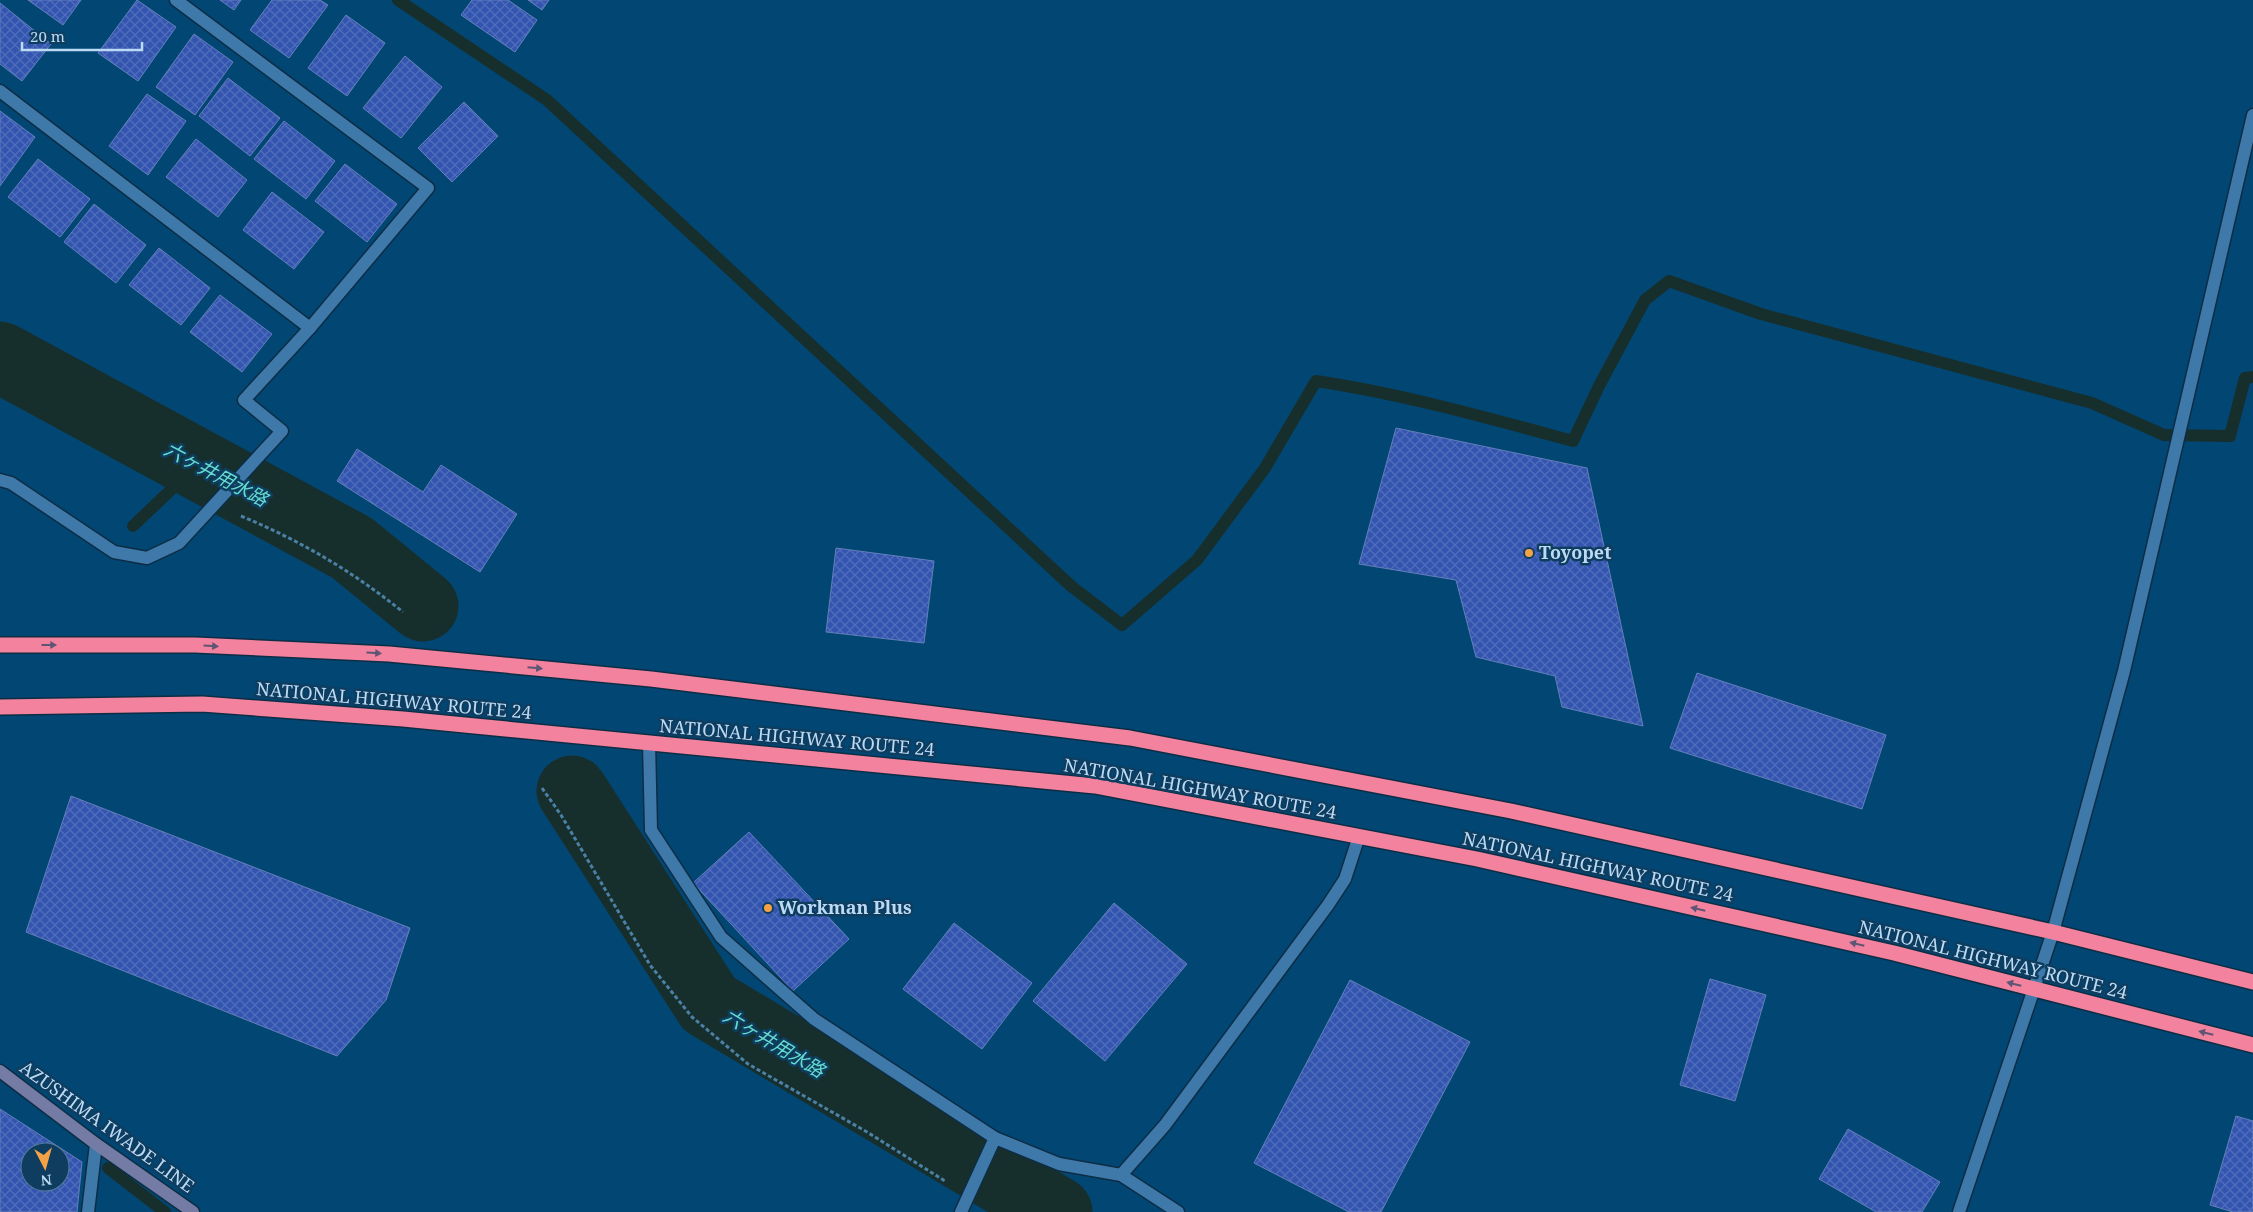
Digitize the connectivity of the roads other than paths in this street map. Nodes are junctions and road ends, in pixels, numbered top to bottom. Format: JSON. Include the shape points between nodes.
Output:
{"nodes":[{"id":1,"x":176,"y":0,"type":"edge"},
{"id":2,"x":0,"y":91,"type":"edge"},
{"id":3,"x":2253,"y":115,"type":"edge"},
{"id":4,"x":310,"y":328,"type":"junction"},
{"id":5,"x":0,"y":480,"type":"edge"},
{"id":6,"x":0,"y":644,"type":"edge"},
{"id":7,"x":0,"y":707,"type":"edge"},
{"id":8,"x":649,"y":744,"type":"junction"},
{"id":9,"x":1359,"y":836,"type":"junction"},
{"id":10,"x":2053,"y":932,"type":"junction"},
{"id":11,"x":2253,"y":982,"type":"edge"},
{"id":12,"x":2034,"y":989,"type":"junction"},
{"id":13,"x":2253,"y":1045,"type":"edge"},
{"id":14,"x":0,"y":1071,"type":"edge"},
{"id":15,"x":995,"y":1138,"type":"junction"},
{"id":16,"x":96,"y":1144,"type":"junction"},
{"id":17,"x":1121,"y":1175,"type":"junction"},
{"id":18,"x":88,"y":1212,"type":"edge"},
{"id":19,"x":193,"y":1212,"type":"edge"},
{"id":20,"x":961,"y":1212,"type":"edge"},
{"id":21,"x":1178,"y":1212,"type":"edge"},
{"id":22,"x":1959,"y":1212,"type":"edge"}],
"edges":[{"from":1,"to":4,"type":"street","via":[[428,188]]},
{"from":2,"to":4,"type":"street"},
{"from":3,"to":10,"type":"street","via":[[2124,671]]},
{"from":4,"to":5,"type":"street","via":[[244,400],[282,431],[179,543],[146,558],[114,552],[11,483]]},
{"from":6,"to":10,"type":"highway","name":"NATIONAL HIGHWAY ROUTE 24","one_way":true,"via":[[195,645],[389,654],[651,678],[1130,738],[1511,811]]},
{"from":7,"to":8,"type":"highway","name":"NATIONAL HIGHWAY ROUTE 24","via":[[202,704],[403,719]]},
{"from":8,"to":9,"type":"highway","name":"NATIONAL HIGHWAY ROUTE 24","via":[[1095,786]]},
{"from":8,"to":15,"type":"street","via":[[651,830],[721,937],[814,1019]]},
{"from":12,"to":9,"type":"highway","name":"NATIONAL HIGHWAY ROUTE 24","one_way":true,"via":[[1894,952],[1477,859]]},
{"from":9,"to":17,"type":"street","via":[[1345,879],[1328,905],[1165,1125]]},
{"from":10,"to":11,"type":"highway","name":"NATIONAL HIGHWAY ROUTE 24"},
{"from":10,"to":12,"type":"street"},
{"from":13,"to":12,"type":"highway","name":"NATIONAL HIGHWAY ROUTE 24","one_way":true},
{"from":12,"to":22,"type":"street"},
{"from":14,"to":16,"type":"main road","name":"AZUSHIMA IWADE LINE"},
{"from":15,"to":17,"type":"street","via":[[1059,1164]]},
{"from":15,"to":20,"type":"street"},
{"from":16,"to":18,"type":"street"},
{"from":16,"to":19,"type":"main road","name":"AZUSHIMA IWADE LINE"},
{"from":17,"to":21,"type":"street"}]}
